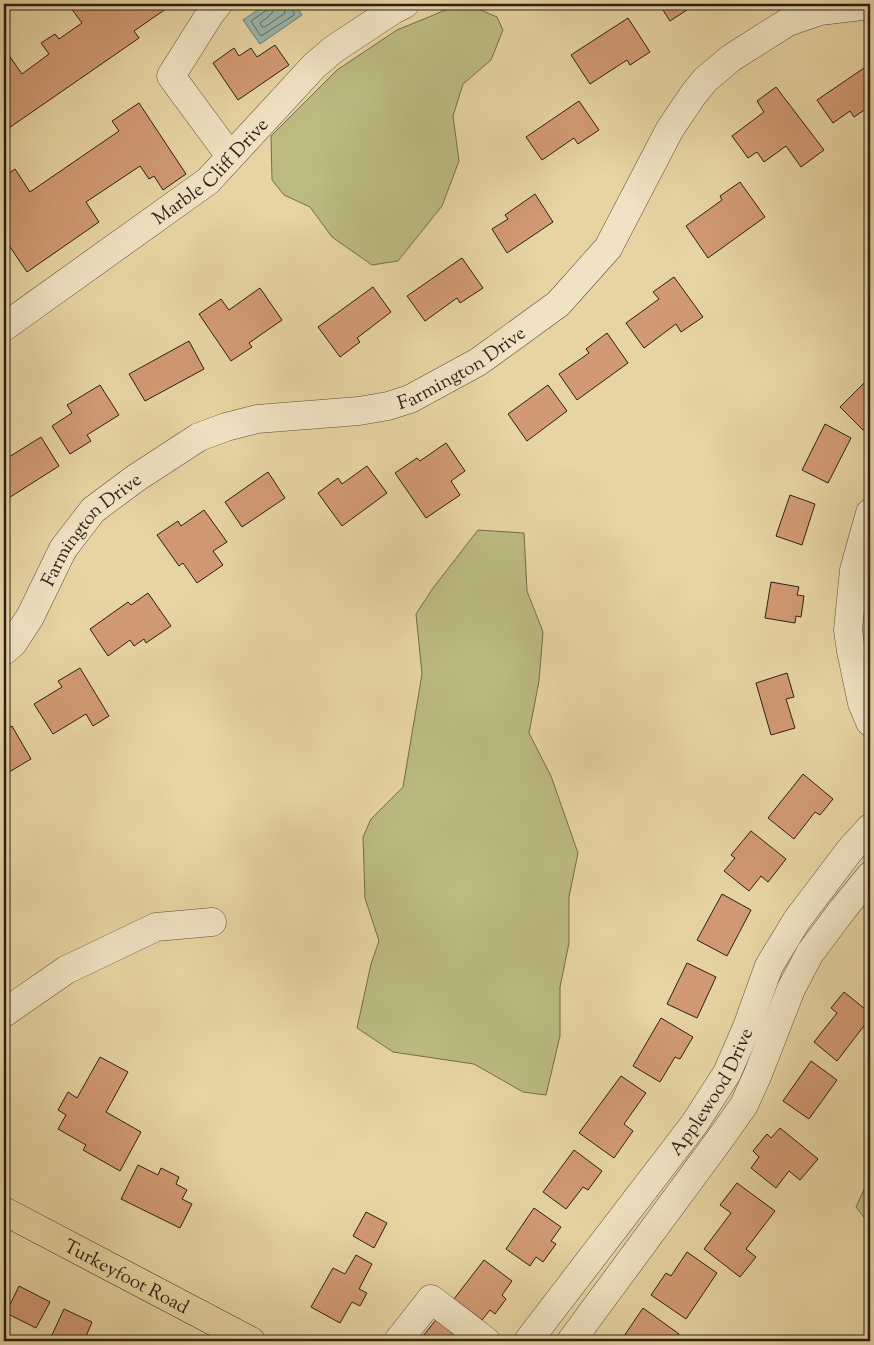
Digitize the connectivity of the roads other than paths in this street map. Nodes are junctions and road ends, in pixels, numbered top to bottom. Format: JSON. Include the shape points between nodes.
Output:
{"nodes":[{"id":1,"x":218,"y":4,"type":"edge"},
{"id":2,"x":405,"y":4,"type":"edge"},
{"id":3,"x":870,"y":5,"type":"edge"},
{"id":4,"x":230,"y":156,"type":"junction"},
{"id":5,"x":4,"y":327,"type":"edge"},
{"id":6,"x":870,"y":513,"type":"edge"},
{"id":7,"x":4,"y":651,"type":"edge"},
{"id":8,"x":870,"y":722,"type":"edge"},
{"id":9,"x":870,"y":828,"type":"edge"},
{"id":10,"x":870,"y":876,"type":"edge"},
{"id":11,"x":212,"y":922,"type":"dead end"},
{"id":12,"x":4,"y":1013,"type":"edge"},
{"id":13,"x":695,"y":1123,"type":"junction"},
{"id":14,"x":720,"y":1138,"type":"junction"},
{"id":15,"x":4,"y":1211,"type":"edge"},
{"id":16,"x":239,"y":1339,"type":"edge"},
{"id":17,"x":398,"y":1341,"type":"edge"},
{"id":18,"x":486,"y":1341,"type":"edge"},
{"id":19,"x":528,"y":1341,"type":"edge"},
{"id":20,"x":571,"y":1341,"type":"edge"}],
"edges":[{"from":1,"to":4,"type":"street","via":[[171,76]]},
{"from":2,"to":4,"type":"street","name":"Marble Cliff Drive","via":[[334,49],[314,66]]},
{"from":3,"to":7,"type":"street","name":"Farmington Drive","via":[[820,11],[788,22],[732,58],[705,80],[670,129],[608,248],[558,304],[478,362],[410,399],[388,406],[257,419],[199,437],[93,510],[63,549],[30,617]]},
{"from":4,"to":5,"type":"street","name":"Marble Cliff Drive","via":[[208,181]]},
{"from":6,"to":8,"type":"street","via":[[854,570],[848,630],[862,703]]},
{"from":9,"to":13,"type":"street","name":"Applewood Drive","via":[[792,928],[769,966],[727,1073]]},
{"from":10,"to":14,"type":"street","name":"Applewood Drive","via":[[810,954],[791,989],[744,1105]]},
{"from":11,"to":12,"type":"street","via":[[156,927],[66,970]]},
{"from":13,"to":14,"type":"street"},
{"from":13,"to":19,"type":"street","name":"Applewood Drive"},
{"from":14,"to":20,"type":"street","name":"Applewood Drive"},
{"from":15,"to":16,"type":"main road","name":"Turkeyfoot Road"},
{"from":17,"to":18,"type":"street","via":[[431,1298]]}]}
